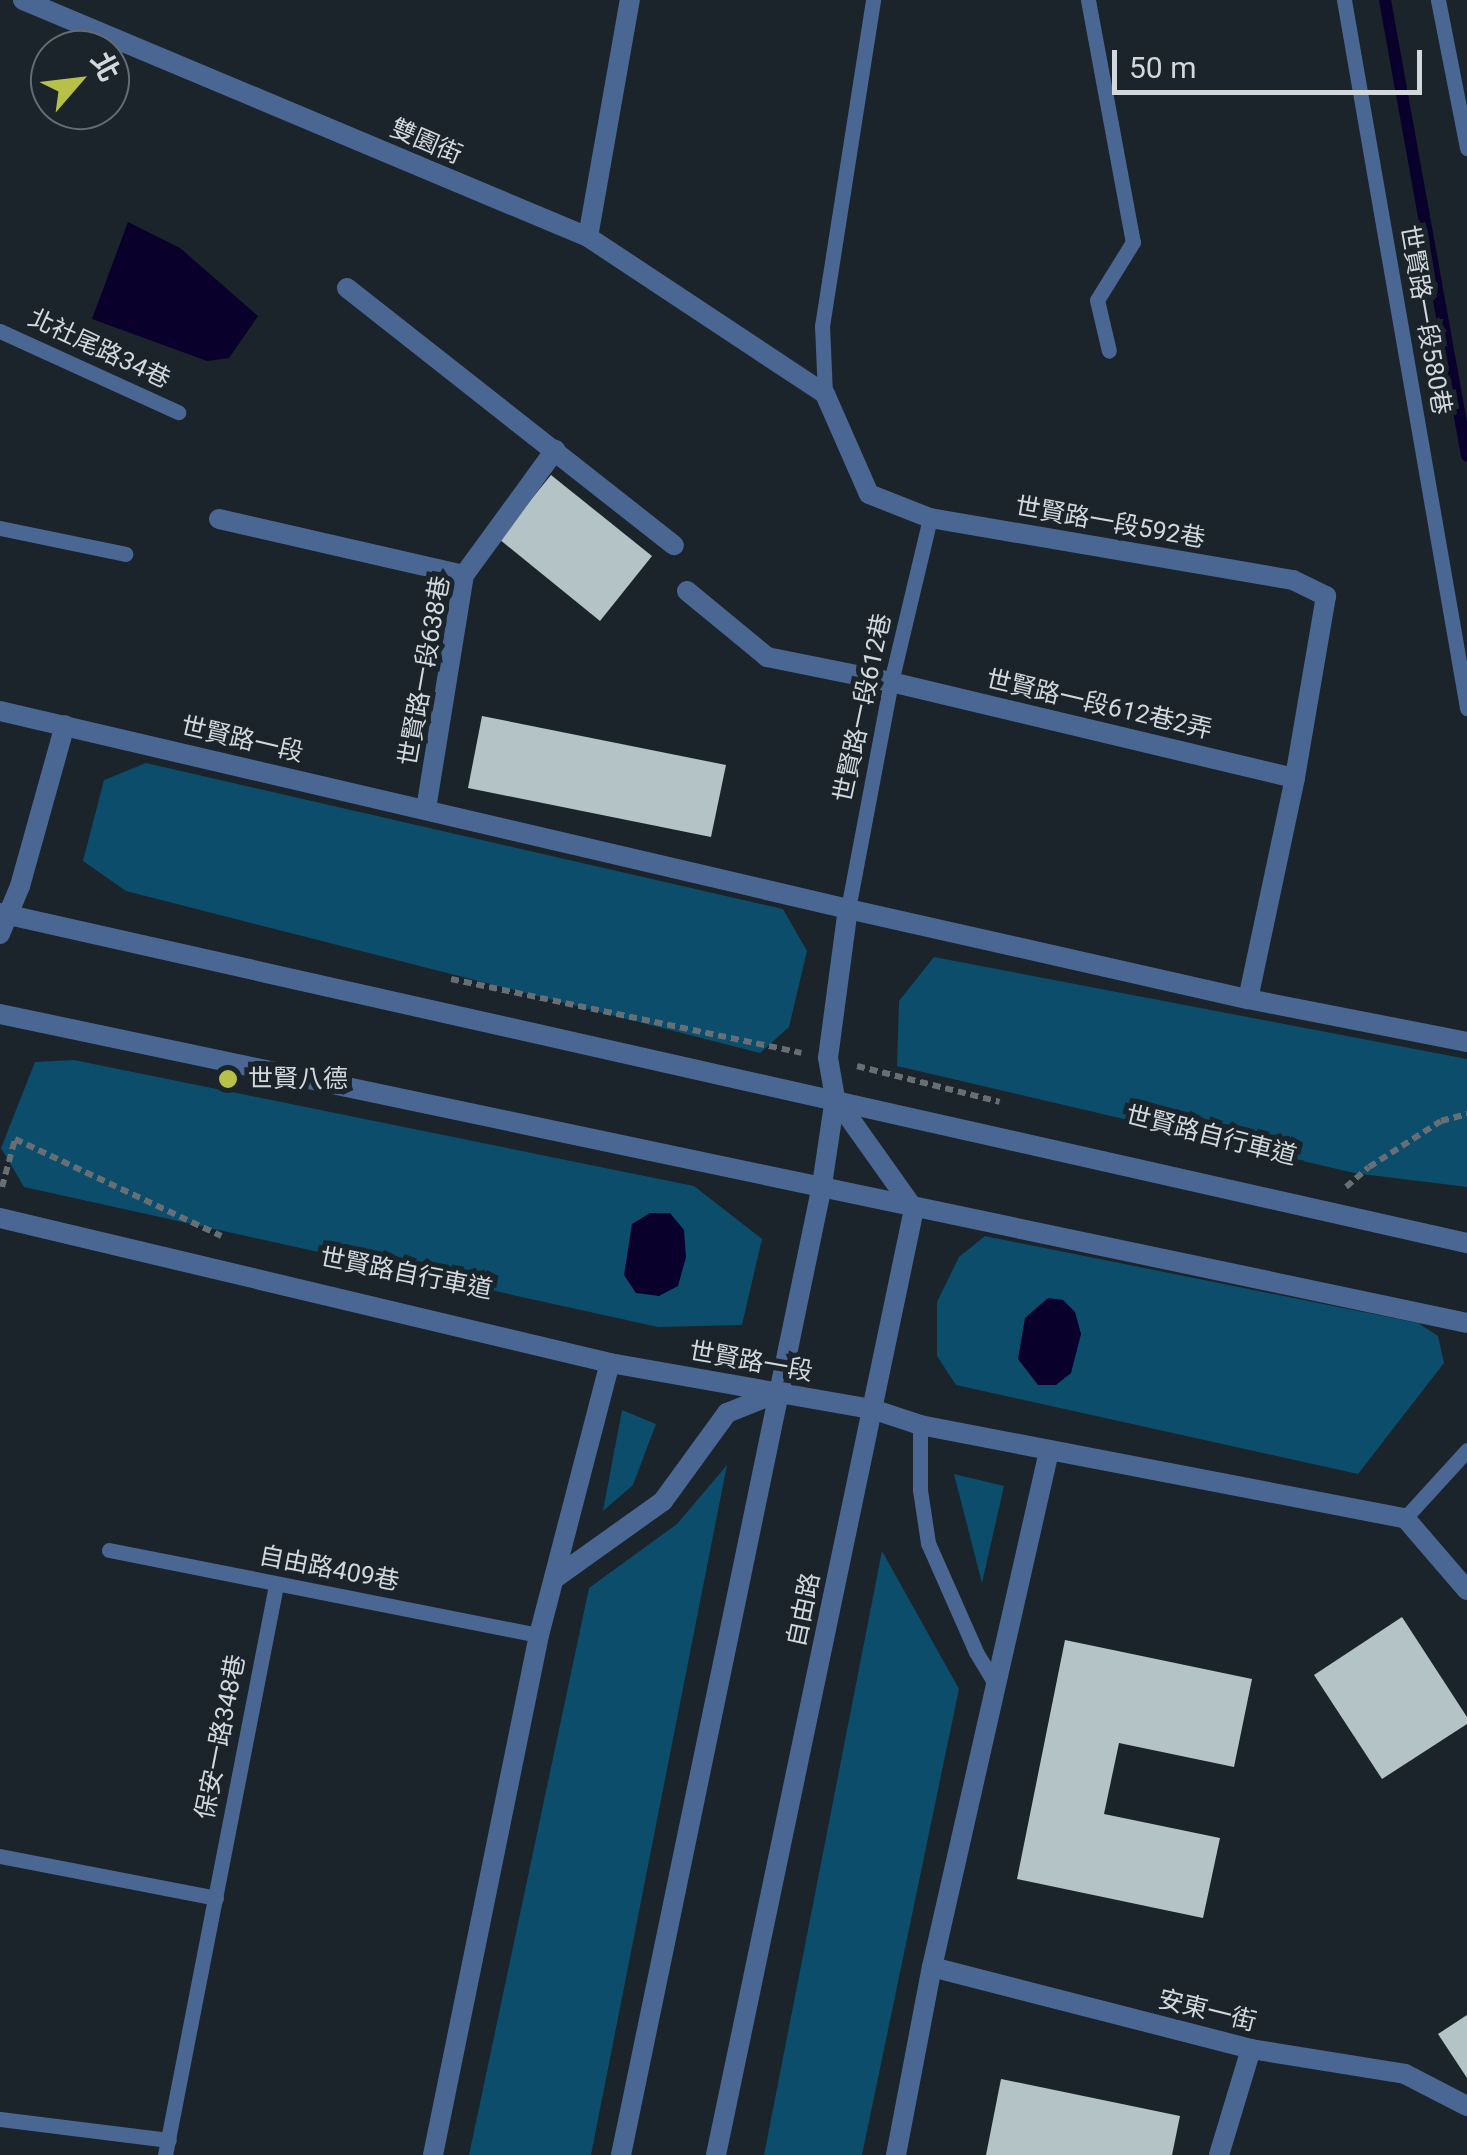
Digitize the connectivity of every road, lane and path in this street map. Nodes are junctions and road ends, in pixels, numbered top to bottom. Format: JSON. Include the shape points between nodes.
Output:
{"nodes":[{"id":1,"x":23,"y":0,"type":"edge"},
{"id":2,"x":630,"y":0,"type":"edge"},
{"id":3,"x":873,"y":0,"type":"edge"},
{"id":4,"x":1088,"y":0,"type":"edge"},
{"id":5,"x":1344,"y":0,"type":"edge"},
{"id":6,"x":1438,"y":0,"type":"edge"},
{"id":7,"x":1467,"y":148,"type":"edge"},
{"id":8,"x":588,"y":237,"type":"junction"},
{"id":9,"x":347,"y":288,"type":"dead end"},
{"id":10,"x":0,"y":331,"type":"edge"},
{"id":11,"x":1109,"y":351,"type":"dead end"},
{"id":12,"x":825,"y":394,"type":"junction"},
{"id":13,"x":178,"y":412,"type":"dead end"},
{"id":14,"x":555,"y":450,"type":"junction"},
{"id":15,"x":930,"y":518,"type":"junction"},
{"id":16,"x":219,"y":520,"type":"dead end"},
{"id":17,"x":0,"y":528,"type":"edge"},
{"id":18,"x":674,"y":544,"type":"dead end"},
{"id":19,"x":126,"y":554,"type":"dead end"},
{"id":20,"x":464,"y":575,"type":"junction"},
{"id":21,"x":687,"y":592,"type":"dead end"},
{"id":22,"x":892,"y":682,"type":"junction"},
{"id":23,"x":1467,"y":708,"type":"edge"},
{"id":24,"x":0,"y":711,"type":"edge"},
{"id":25,"x":65,"y":724,"type":"junction"},
{"id":26,"x":1295,"y":778,"type":"junction"},
{"id":27,"x":426,"y":808,"type":"junction"},
{"id":28,"x":848,"y":909,"type":"junction"},
{"id":29,"x":3,"y":921,"type":"edge"},
{"id":30,"x":1248,"y":999,"type":"junction"},
{"id":31,"x":0,"y":1014,"type":"edge"},
{"id":32,"x":1467,"y":1042,"type":"edge"},
{"id":33,"x":870,"y":1069,"type":"dead end"},
{"id":34,"x":836,"y":1098,"type":"junction"},
{"id":35,"x":1004,"y":1103,"type":"dead end"},
{"id":36,"x":1467,"y":1114,"type":"edge"},
{"id":37,"x":822,"y":1185,"type":"junction"},
{"id":38,"x":1328,"y":1186,"type":"dead end"},
{"id":39,"x":0,"y":1193,"type":"edge"},
{"id":40,"x":914,"y":1208,"type":"junction"},
{"id":41,"x":0,"y":1218,"type":"edge"},
{"id":42,"x":223,"y":1237,"type":"dead end"},
{"id":43,"x":1467,"y":1243,"type":"edge"},
{"id":44,"x":1467,"y":1323,"type":"edge"},
{"id":45,"x":610,"y":1363,"type":"junction"},
{"id":46,"x":779,"y":1393,"type":"junction"},
{"id":47,"x":872,"y":1409,"type":"junction"},
{"id":48,"x":920,"y":1425,"type":"junction"},
{"id":49,"x":1467,"y":1450,"type":"edge"},
{"id":50,"x":1048,"y":1451,"type":"junction"},
{"id":51,"x":1405,"y":1518,"type":"junction"},
{"id":52,"x":109,"y":1550,"type":"dead end"},
{"id":53,"x":558,"y":1576,"type":"junction"},
{"id":54,"x":276,"y":1585,"type":"junction"},
{"id":55,"x":1467,"y":1590,"type":"edge"},
{"id":56,"x":539,"y":1634,"type":"junction"},
{"id":57,"x":996,"y":1685,"type":"junction"},
{"id":58,"x":0,"y":1856,"type":"edge"},
{"id":59,"x":216,"y":1898,"type":"junction"},
{"id":60,"x":932,"y":1967,"type":"junction"},
{"id":61,"x":1251,"y":2049,"type":"junction"},
{"id":62,"x":1467,"y":2106,"type":"edge"},
{"id":63,"x":0,"y":2119,"type":"edge"},
{"id":64,"x":167,"y":2148,"type":"edge"},
{"id":65,"x":433,"y":2155,"type":"edge"},
{"id":66,"x":621,"y":2155,"type":"edge"},
{"id":67,"x":716,"y":2155,"type":"edge"},
{"id":68,"x":896,"y":2155,"type":"edge"},
{"id":69,"x":1219,"y":2155,"type":"edge"}],
"edges":[{"from":1,"to":8,"type":"street","name":"雙園街"},
{"from":2,"to":8,"type":"street"},
{"from":3,"to":12,"type":"lane","via":[[822,326]]},
{"from":4,"to":11,"type":"lane","via":[[1133,242],[1097,300]]},
{"from":5,"to":23,"type":"lane","name":"世賢路一段580巷"},
{"from":6,"to":7,"type":"lane"},
{"from":8,"to":12,"type":"street"},
{"from":9,"to":14,"type":"street"},
{"from":10,"to":13,"type":"lane","name":"北社尾路34巷"},
{"from":12,"to":15,"type":"street","name":"世賢路一段592巷","via":[[869,494]]},
{"from":14,"to":18,"type":"street"},
{"from":14,"to":20,"type":"street","name":"世賢路一段638巷"},
{"from":15,"to":22,"type":"lane","name":"世賢路一段612巷"},
{"from":15,"to":26,"type":"street","name":"世賢路一段592巷","via":[[1293,580],[1326,596]]},
{"from":16,"to":20,"type":"street"},
{"from":17,"to":19,"type":"lane"},
{"from":20,"to":27,"type":"street","name":"世賢路一段638巷"},
{"from":21,"to":22,"type":"street","name":"世賢路一段612巷2弄","via":[[767,657]]},
{"from":22,"to":26,"type":"street","name":"世賢路一段612巷2弄"},
{"from":22,"to":28,"type":"lane","name":"世賢路一段612巷"},
{"from":24,"to":25,"type":"street","name":"世賢路一段"},
{"from":25,"to":27,"type":"street","name":"世賢路一段"},
{"from":25,"to":29,"type":"street"},
{"from":26,"to":30,"type":"street","name":"世賢路一段592巷"},
{"from":27,"to":28,"type":"street","name":"世賢路一段"},
{"from":28,"to":30,"type":"street","name":"世賢路一段"},
{"from":28,"to":34,"type":"street","via":[[828,1058]]},
{"from":29,"to":34,"type":"street"},
{"from":30,"to":32,"type":"street","name":"世賢路一段"},
{"from":31,"to":37,"type":"street"},
{"from":33,"to":35,"type":"path"},
{"from":34,"to":37,"type":"street"},
{"from":34,"to":40,"type":"street"},
{"from":34,"to":43,"type":"street"},
{"from":36,"to":38,"type":"path","via":[[1442,1121],[1348,1187]]},
{"from":37,"to":40,"type":"street"},
{"from":37,"to":46,"type":"street"},
{"from":39,"to":42,"type":"path","via":[[16,1139]]},
{"from":40,"to":44,"type":"street"},
{"from":40,"to":47,"type":"street","name":"自由路"},
{"from":41,"to":45,"type":"street","name":"世賢路一段"},
{"from":45,"to":46,"type":"street","name":"世賢路一段"},
{"from":45,"to":53,"type":"street"},
{"from":46,"to":47,"type":"street","name":"世賢路一段"},
{"from":46,"to":53,"type":"street","via":[[727,1413],[663,1500]]},
{"from":46,"to":66,"type":"street"},
{"from":47,"to":48,"type":"street","name":"世賢路一段"},
{"from":47,"to":67,"type":"street","name":"自由路"},
{"from":48,"to":50,"type":"street","name":"世賢路一段"},
{"from":48,"to":57,"type":"lane","via":[[928,1543]]},
{"from":49,"to":51,"type":"lane"},
{"from":50,"to":51,"type":"street","name":"世賢路一段"},
{"from":50,"to":57,"type":"street"},
{"from":51,"to":55,"type":"street"},
{"from":52,"to":54,"type":"lane","name":"自由路409巷"},
{"from":53,"to":56,"type":"street"},
{"from":54,"to":56,"type":"lane","name":"自由路409巷"},
{"from":54,"to":59,"type":"lane","name":"保安一路348巷"},
{"from":56,"to":65,"type":"street"},
{"from":57,"to":60,"type":"street"},
{"from":58,"to":59,"type":"lane"},
{"from":59,"to":64,"type":"lane","name":"保安一路348巷"},
{"from":60,"to":61,"type":"street","name":"安東一街"},
{"from":60,"to":68,"type":"street"},
{"from":61,"to":62,"type":"street","name":"安東一街","via":[[1405,2074]]},
{"from":61,"to":69,"type":"street"},
{"from":63,"to":64,"type":"lane"}]}
